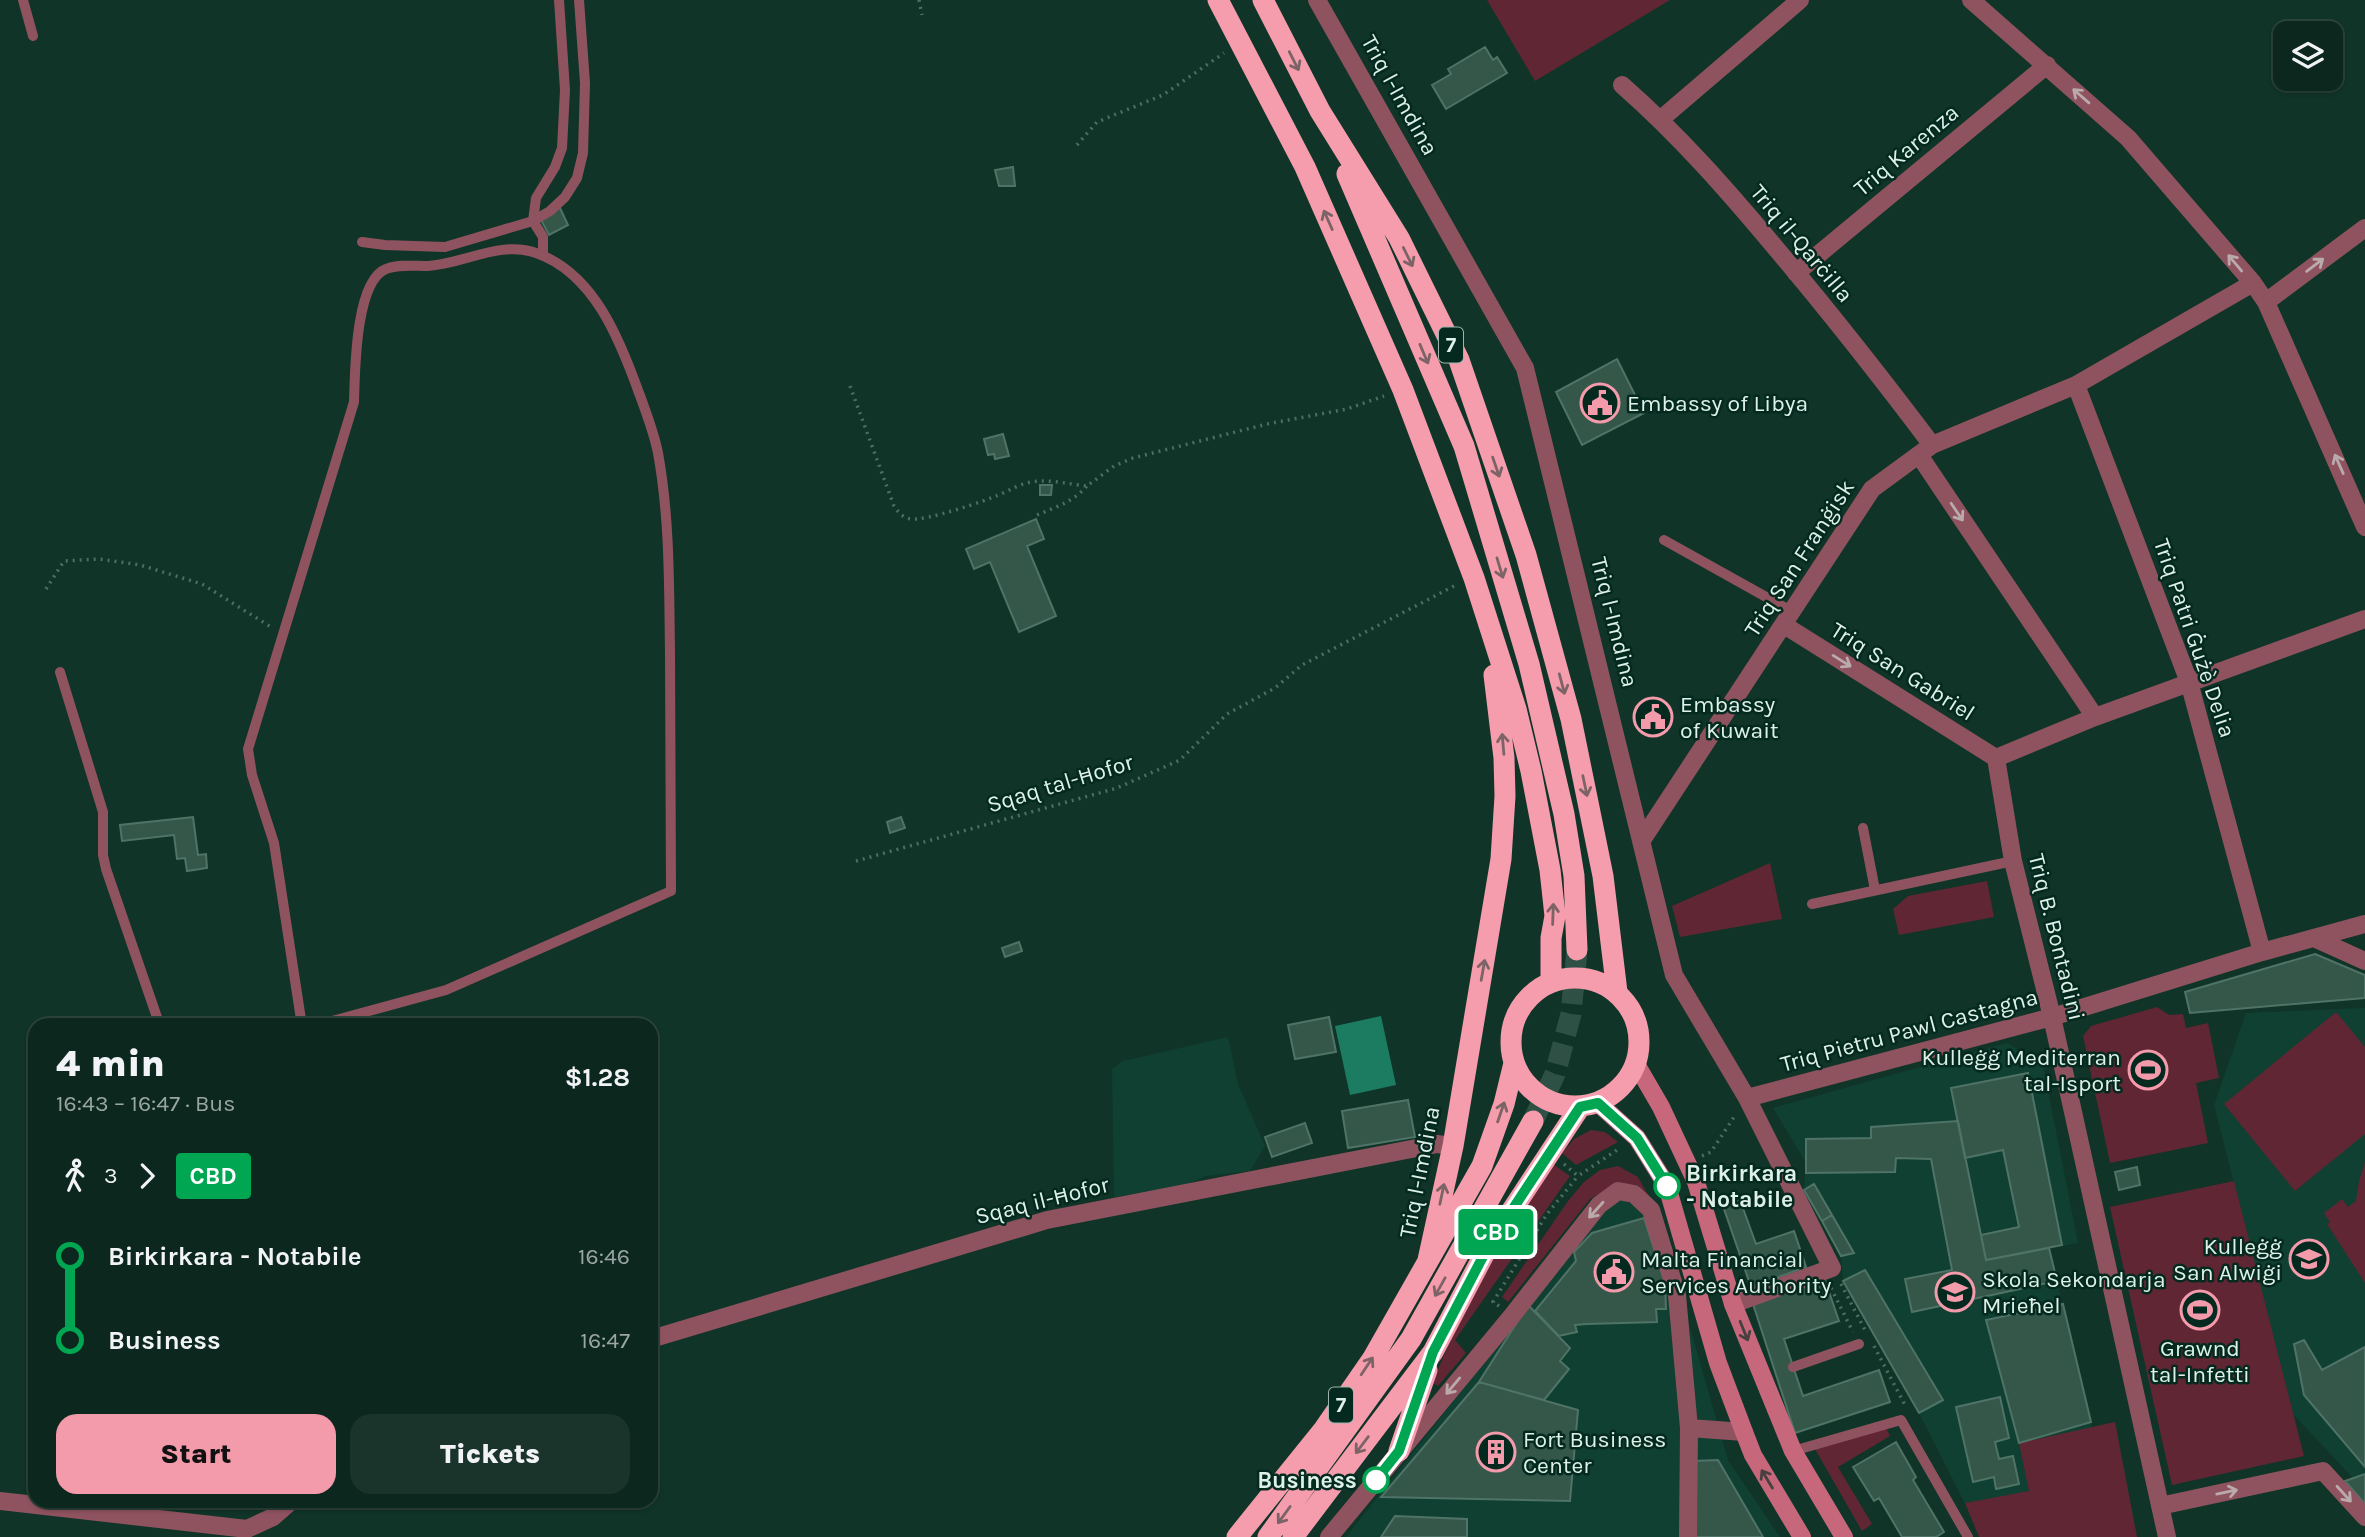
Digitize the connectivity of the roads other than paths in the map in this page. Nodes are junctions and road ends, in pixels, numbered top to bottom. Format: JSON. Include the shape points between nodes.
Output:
{"nodes":[{"id":1,"x":23,"y":0,"type":"edge"},
{"id":2,"x":559,"y":0,"type":"edge"},
{"id":3,"x":579,"y":0,"type":"edge"},
{"id":4,"x":1218,"y":0,"type":"edge"},
{"id":5,"x":1262,"y":0,"type":"edge"},
{"id":6,"x":1317,"y":0,"type":"edge"},
{"id":7,"x":1800,"y":0,"type":"edge"},
{"id":8,"x":1972,"y":0,"type":"edge"},
{"id":9,"x":33,"y":36,"type":"dead end"},
{"id":10,"x":2047,"y":65,"type":"junction"},
{"id":11,"x":1622,"y":85,"type":"dead end"},
{"id":12,"x":1320,"y":111,"type":"junction"},
{"id":13,"x":1661,"y":119,"type":"junction"},
{"id":14,"x":533,"y":221,"type":"junction"},
{"id":15,"x":2365,"y":228,"type":"edge"},
{"id":16,"x":362,"y":242,"type":"dead end"},
{"id":17,"x":543,"y":256,"type":"junction"},
{"id":18,"x":1796,"y":273,"type":"junction"},
{"id":19,"x":2253,"y":284,"type":"junction"},
{"id":20,"x":2266,"y":302,"type":"junction"},
{"id":21,"x":2076,"y":385,"type":"junction"},
{"id":22,"x":1925,"y":450,"type":"junction"},
{"id":23,"x":2365,"y":527,"type":"edge"},
{"id":24,"x":1664,"y":540,"type":"dead end"},
{"id":25,"x":1477,"y":586,"type":"junction"},
{"id":26,"x":1788,"y":618,"type":"junction"},
{"id":27,"x":2365,"y":619,"type":"edge"},
{"id":28,"x":60,"y":672,"type":"dead end"},
{"id":29,"x":2189,"y":682,"type":"junction"},
{"id":30,"x":2095,"y":717,"type":"junction"},
{"id":31,"x":1996,"y":758,"type":"junction"},
{"id":32,"x":1863,"y":828,"type":"dead end"},
{"id":33,"x":1642,"y":840,"type":"junction"},
{"id":34,"x":2013,"y":861,"type":"junction"},
{"id":35,"x":1875,"y":890,"type":"junction"},
{"id":36,"x":1812,"y":904,"type":"dead end"},
{"id":37,"x":2365,"y":924,"type":"edge"},
{"id":38,"x":2314,"y":938,"type":"junction"},
{"id":39,"x":1577,"y":950,"type":"tunnel mouth"},
{"id":40,"x":2262,"y":952,"type":"junction"},
{"id":41,"x":2365,"y":961,"type":"edge"},
{"id":42,"x":1550,"y":982,"type":"junction"},
{"id":43,"x":1621,"y":997,"type":"junction"},
{"id":44,"x":2052,"y":1017,"type":"junction"},
{"id":45,"x":157,"y":1018,"type":"edge"},
{"id":46,"x":301,"y":1018,"type":"edge"},
{"id":47,"x":343,"y":1018,"type":"edge"},
{"id":48,"x":1514,"y":1063,"type":"junction"},
{"id":49,"x":1636,"y":1064,"type":"junction"},
{"id":50,"x":1747,"y":1098,"type":"junction"},
{"id":51,"x":1589,"y":1105,"type":"junction"},
{"id":52,"x":1533,"y":1121,"type":"tunnel mouth"},
{"id":53,"x":1452,"y":1146,"type":"junction"},
{"id":54,"x":1428,"y":1260,"type":"junction"},
{"id":55,"x":1733,"y":1304,"type":"junction"},
{"id":56,"x":658,"y":1337,"type":"edge"},
{"id":57,"x":1859,"y":1344,"type":"road end"},
{"id":58,"x":1433,"y":1352,"type":"junction"},
{"id":59,"x":1794,"y":1367,"type":"dead end"},
{"id":60,"x":1689,"y":1428,"type":"junction"},
{"id":61,"x":1744,"y":1432,"type":"junction"},
{"id":62,"x":1399,"y":1451,"type":"junction"},
{"id":63,"x":1793,"y":1451,"type":"junction"},
{"id":64,"x":0,"y":1501,"type":"edge"},
{"id":65,"x":28,"y":1504,"type":"edge"},
{"id":66,"x":2160,"y":1506,"type":"junction"},
{"id":67,"x":62,"y":1508,"type":"edge"},
{"id":68,"x":283,"y":1508,"type":"edge"},
{"id":69,"x":2365,"y":1517,"type":"edge"},
{"id":70,"x":1237,"y":1537,"type":"edge"},
{"id":71,"x":1268,"y":1537,"type":"edge"},
{"id":72,"x":1293,"y":1537,"type":"edge"},
{"id":73,"x":1329,"y":1537,"type":"edge"},
{"id":74,"x":1688,"y":1537,"type":"edge"},
{"id":75,"x":1802,"y":1537,"type":"edge"},
{"id":76,"x":1844,"y":1537,"type":"edge"},
{"id":77,"x":1968,"y":1537,"type":"edge"},
{"id":78,"x":2167,"y":1537,"type":"edge"}],
"edges":[{"from":1,"to":9,"type":"lane"},
{"from":2,"to":14,"type":"lane","via":[[565,90],[562,148],[536,198]]},
{"from":3,"to":14,"type":"lane","via":[[585,83],[583,153],[577,178],[565,197]]},
{"from":25,"to":4,"type":"highway","name":"Triq l-Imdina","one_way":true,"via":[[1403,390],[1305,167]]},
{"from":5,"to":12,"type":"highway","number":"7","one_way":true},
{"from":6,"to":33,"type":"street","name":"Triq l-Imdina","via":[[1525,368]]},
{"from":7,"to":13,"type":"street"},
{"from":8,"to":10,"type":"street"},
{"from":10,"to":18,"type":"street","name":"Triq Karenza"},
{"from":19,"to":10,"type":"street","one_way":true,"via":[[2129,138]]},
{"from":11,"to":13,"type":"street","name":"Triq il-Qarċilla"},
{"from":12,"to":39,"type":"highway","number":"7","one_way":true,"via":[[1464,446],[1553,762],[1574,876]]},
{"from":12,"to":43,"type":"highway","number":"7","one_way":true,"via":[[1399,238],[1459,360],[1526,555],[1571,719],[1603,876]]},
{"from":13,"to":18,"type":"street","name":"Triq il-Qarċilla"},
{"from":14,"to":16,"type":"lane","via":[[445,247]]},
{"from":14,"to":17,"type":"lane","via":[[543,237]]},
{"from":20,"to":15,"type":"street","one_way":true},
{"from":17,"to":46,"type":"lane","via":[[513,248],[440,265],[385,269],[374,276],[366,292],[354,402],[251,737],[248,763],[274,842]]},
{"from":17,"to":47,"type":"lane","via":[[557,262],[582,285],[612,328],[658,451],[669,600],[671,891],[446,990]]},
{"from":18,"to":22,"type":"street","name":"Triq il-Qarċilla"},
{"from":19,"to":20,"type":"street"},
{"from":19,"to":21,"type":"street","name":"Triq San Franġisk"},
{"from":23,"to":20,"type":"street","one_way":true},
{"from":21,"to":22,"type":"street","name":"Triq San Franġisk"},
{"from":21,"to":29,"type":"street","name":"Triq Patri Ġużè Delia"},
{"from":22,"to":26,"type":"street","name":"Triq San Franġisk","via":[[1872,489]]},
{"from":22,"to":30,"type":"street","name":"Triq il-Qarċilla","one_way":true},
{"from":24,"to":26,"type":"lane"},
{"from":42,"to":25,"type":"highway","name":"Triq l-Imdina","one_way":true,"via":[[1555,916],[1550,870],[1516,709]]},
{"from":53,"to":25,"type":"highway","name":"Triq l-Imdina","one_way":true,"via":[[1505,816],[1500,711]]},
{"from":26,"to":31,"type":"street","name":"Triq San Gabriel","one_way":true},
{"from":26,"to":33,"type":"street","name":"Triq San Franġisk"},
{"from":27,"to":29,"type":"street"},
{"from":28,"to":45,"type":"lane","via":[[103,812],[106,869]]},
{"from":29,"to":30,"type":"street"},
{"from":29,"to":40,"type":"street","name":"Triq Patri Ġużè Delia"},
{"from":30,"to":31,"type":"street"},
{"from":31,"to":34,"type":"street","name":"Triq B. Bontadini"},
{"from":32,"to":35,"type":"lane"},
{"from":33,"to":50,"type":"street","name":"Triq l-Imdina","via":[[1674,975]]},
{"from":34,"to":35,"type":"lane"},
{"from":34,"to":44,"type":"street","name":"Triq B. Bontadini"},
{"from":35,"to":36,"type":"lane"},
{"from":37,"to":38,"type":"street","name":"Triq Pietru Pawl Castagna"},
{"from":38,"to":40,"type":"street","name":"Triq Pietru Pawl Castagna"},
{"from":38,"to":41,"type":"street"},
{"from":40,"to":44,"type":"street","name":"Triq Pietru Pawl Castagna"},
{"from":42,"to":43,"type":"highway","via":[[1573,977],[1597,981]]},
{"from":42,"to":48,"type":"highway","via":[[1536,990],[1516,1015],[1511,1031]]},
{"from":43,"to":49,"type":"highway","via":[[1639,1031]]},
{"from":44,"to":50,"type":"street","name":"Triq Pietru Pawl Castagna"},
{"from":44,"to":66,"type":"street","name":"Triq B. Bontadini"},
{"from":48,"to":51,"type":"highway","via":[[1533,1091],[1548,1100],[1564,1106]]},
{"from":54,"to":48,"type":"highway","one_way":true,"via":[[1482,1166]]},
{"from":49,"to":51,"type":"highway","via":[[1614,1094]]},
{"from":49,"to":55,"type":"main road","via":[[1696,1182]]},
{"from":50,"to":55,"type":"street","name":"Triq l-Imdina","via":[[1827,1270]]},
{"from":51,"to":58,"type":"highway","via":[[1549,1152],[1489,1245]]},
{"from":51,"to":61,"type":"main road","via":[[1637,1138],[1667,1186],[1718,1363]]},
{"from":52,"to":71,"type":"highway","number":"7","one_way":true,"via":[[1411,1339]]},
{"from":54,"to":53,"type":"highway","name":"Triq l-Imdina","one_way":true},
{"from":53,"to":56,"type":"street","name":"Sqaq il-Ħofor","via":[[1437,1144],[1047,1220]]},
{"from":70,"to":54,"type":"highway","number":"7","one_way":true,"via":[[1324,1429],[1373,1358]]},
{"from":55,"to":63,"type":"main road","one_way":true,"via":[[1769,1375]]},
{"from":57,"to":59,"type":"lane"},
{"from":58,"to":62,"type":"highway"},
{"from":58,"to":72,"type":"highway","one_way":true},
{"from":60,"to":61,"type":"street"},
{"from":60,"to":62,"type":"street","one_way":true,"via":[[1677,1295],[1651,1210],[1634,1194],[1618,1191],[1599,1205]]},
{"from":60,"to":74,"type":"street"},
{"from":75,"to":61,"type":"main road","one_way":true},
{"from":62,"to":73,"type":"street"},
{"from":63,"to":76,"type":"main road"},
{"from":63,"to":77,"type":"lane","via":[[1901,1420]]},
{"from":64,"to":65,"type":"street"},
{"from":66,"to":69,"type":"street","one_way":true,"via":[[2323,1471]]},
{"from":66,"to":78,"type":"street","name":"Triq B. Bontadini"},
{"from":67,"to":68,"type":"street","via":[[247,1529]]}]}
